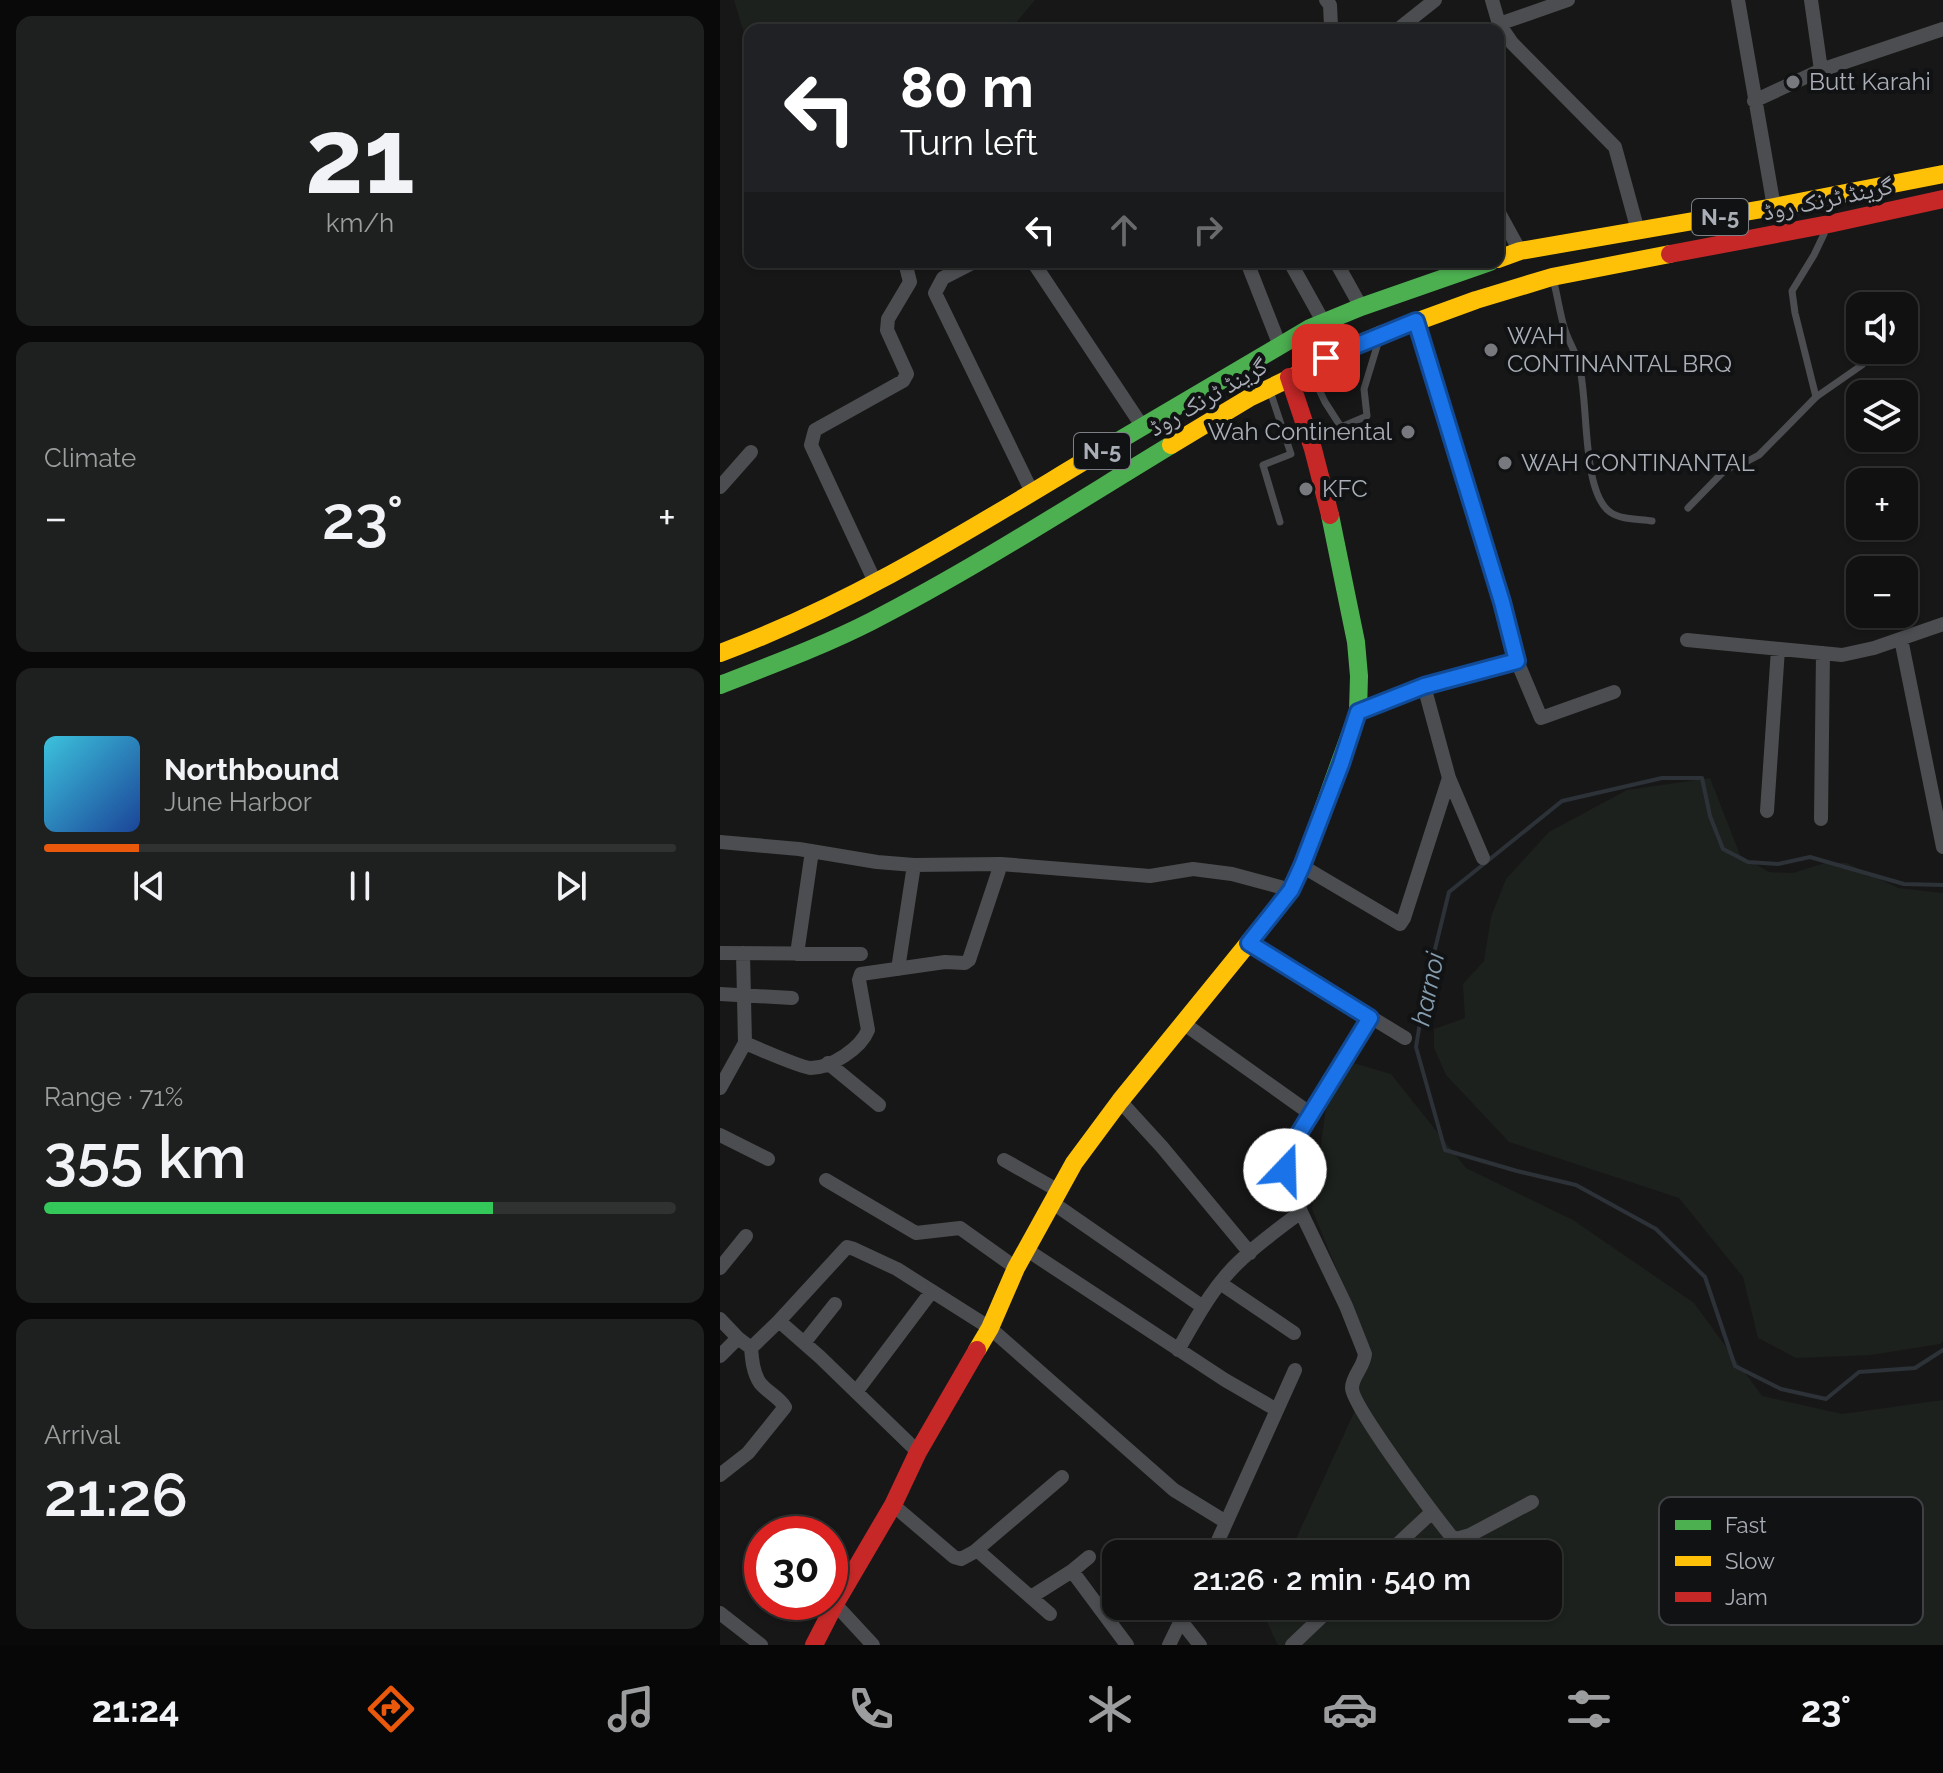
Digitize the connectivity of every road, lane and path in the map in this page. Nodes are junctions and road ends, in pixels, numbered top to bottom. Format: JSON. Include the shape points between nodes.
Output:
{"nodes":[{"id":1,"x":1326,"y":0,"type":"edge"},
{"id":2,"x":1435,"y":0,"type":"edge"},
{"id":3,"x":1492,"y":0,"type":"edge"},
{"id":4,"x":1568,"y":0,"type":"edge"},
{"id":5,"x":1738,"y":0,"type":"edge"},
{"id":6,"x":1811,"y":0,"type":"edge"},
{"id":7,"x":1330,"y":24,"type":"edge"},
{"id":8,"x":1405,"y":24,"type":"edge"},
{"id":9,"x":1499,"y":24,"type":"joint"},
{"id":10,"x":1943,"y":29,"type":"edge"},
{"id":11,"x":1504,"y":31,"type":"edge"},
{"id":12,"x":1821,"y":70,"type":"junction"},
{"id":13,"x":1754,"y":101,"type":"junction"},
{"id":14,"x":1943,"y":174,"type":"edge"},
{"id":15,"x":1943,"y":199,"type":"edge"},
{"id":16,"x":1774,"y":207,"type":"junction"},
{"id":17,"x":1504,"y":222,"type":"edge"},
{"id":18,"x":1829,"y":224,"type":"junction"},
{"id":19,"x":1638,"y":231,"type":"junction"},
{"id":20,"x":1520,"y":251,"type":"junction"},
{"id":21,"x":1504,"y":257,"type":"edge"},
{"id":22,"x":906,"y":268,"type":"edge"},
{"id":23,"x":962,"y":268,"type":"edge"},
{"id":24,"x":1037,"y":268,"type":"edge"},
{"id":25,"x":1249,"y":268,"type":"edge"},
{"id":26,"x":1293,"y":268,"type":"edge"},
{"id":27,"x":1339,"y":268,"type":"edge"},
{"id":28,"x":1473,"y":268,"type":"edge"},
{"id":29,"x":1552,"y":277,"type":"junction"},
{"id":30,"x":1361,"y":307,"type":"junction"},
{"id":31,"x":1416,"y":321,"type":"junction"},
{"id":32,"x":1317,"y":325,"type":"junction"},
{"id":33,"x":1380,"y":335,"type":"junction"},
{"id":34,"x":1280,"y":346,"type":"junction"},
{"id":35,"x":1326,"y":358,"type":"junction"},
{"id":36,"x":1862,"y":365,"type":"dead end"},
{"id":37,"x":1309,"y":369,"type":"junction"},
{"id":38,"x":1289,"y":377,"type":"junction"},
{"id":39,"x":1269,"y":388,"type":"junction"},
{"id":40,"x":1816,"y":397,"type":"junction"},
{"id":41,"x":1142,"y":426,"type":"junction"},
{"id":42,"x":751,"y":452,"type":"dead end"},
{"id":43,"x":720,"y":487,"type":"edge"},
{"id":44,"x":1032,"y":492,"type":"junction"},
{"id":45,"x":1688,"y":508,"type":"dead end"},
{"id":46,"x":1652,"y":521,"type":"dead end"},
{"id":47,"x":1280,"y":522,"type":"dead end"},
{"id":48,"x":876,"y":584,"type":"junction"},
{"id":49,"x":1943,"y":624,"type":"edge"},
{"id":50,"x":1901,"y":639,"type":"junction"},
{"id":51,"x":1687,"y":640,"type":"dead end"},
{"id":52,"x":1778,"y":649,"type":"junction"},
{"id":53,"x":720,"y":653,"type":"edge"},
{"id":54,"x":1823,"y":653,"type":"junction"},
{"id":55,"x":1517,"y":661,"type":"junction"},
{"id":56,"x":720,"y":685,"type":"edge"},
{"id":57,"x":1424,"y":686,"type":"junction"},
{"id":58,"x":1614,"y":692,"type":"dead end"},
{"id":59,"x":1358,"y":712,"type":"junction"},
{"id":60,"x":1449,"y":778,"type":"junction"},
{"id":61,"x":1767,"y":811,"type":"dead end"},
{"id":62,"x":1821,"y":819,"type":"dead end"},
{"id":63,"x":720,"y":842,"type":"edge"},
{"id":64,"x":1943,"y":847,"type":"edge"},
{"id":65,"x":812,"y":851,"type":"junction"},
{"id":66,"x":1483,"y":858,"type":"dead end"},
{"id":67,"x":1001,"y":864,"type":"junction"},
{"id":68,"x":914,"y":865,"type":"junction"},
{"id":69,"x":1302,"y":866,"type":"junction"},
{"id":70,"x":1291,"y":890,"type":"junction"},
{"id":71,"x":1249,"y":943,"type":"junction"},
{"id":72,"x":720,"y":953,"type":"edge"},
{"id":73,"x":743,"y":953,"type":"junction"},
{"id":74,"x":797,"y":954,"type":"junction"},
{"id":75,"x":861,"y":954,"type":"dead end"},
{"id":76,"x":898,"y":969,"type":"junction"},
{"id":77,"x":720,"y":994,"type":"edge"},
{"id":78,"x":744,"y":996,"type":"junction"},
{"id":79,"x":792,"y":998,"type":"dead end"},
{"id":80,"x":1370,"y":1018,"type":"junction"},
{"id":81,"x":1183,"y":1023,"type":"junction"},
{"id":82,"x":1405,"y":1038,"type":"dead end"},
{"id":83,"x":745,"y":1043,"type":"junction"},
{"id":84,"x":828,"y":1063,"type":"junction"},
{"id":85,"x":720,"y":1088,"type":"edge"},
{"id":86,"x":1120,"y":1101,"type":"junction"},
{"id":87,"x":879,"y":1105,"type":"dead end"},
{"id":88,"x":1311,"y":1114,"type":"junction"},
{"id":89,"x":720,"y":1135,"type":"edge"},
{"id":90,"x":768,"y":1159,"type":"dead end"},
{"id":91,"x":1004,"y":1160,"type":"dead end"},
{"id":92,"x":826,"y":1180,"type":"dead end"},
{"id":93,"x":1056,"y":1197,"type":"junction"},
{"id":94,"x":1301,"y":1212,"type":"junction"},
{"id":95,"x":746,"y":1236,"type":"dead end"},
{"id":96,"x":1027,"y":1250,"type":"junction"},
{"id":97,"x":1250,"y":1253,"type":"junction"},
{"id":98,"x":720,"y":1268,"type":"edge"},
{"id":99,"x":1016,"y":1268,"type":"junction"},
{"id":100,"x":1220,"y":1283,"type":"junction"},
{"id":101,"x":932,"y":1291,"type":"junction"},
{"id":102,"x":835,"y":1304,"type":"dead end"},
{"id":103,"x":1203,"y":1307,"type":"junction"},
{"id":104,"x":720,"y":1319,"type":"edge"},
{"id":105,"x":779,"y":1321,"type":"junction"},
{"id":106,"x":990,"y":1328,"type":"junction"},
{"id":107,"x":1294,"y":1333,"type":"dead end"},
{"id":108,"x":738,"y":1338,"type":"junction"},
{"id":109,"x":804,"y":1343,"type":"junction"},
{"id":110,"x":751,"y":1348,"type":"junction"},
{"id":111,"x":1178,"y":1350,"type":"junction"},
{"id":112,"x":720,"y":1356,"type":"edge"},
{"id":113,"x":1295,"y":1370,"type":"dead end"},
{"id":114,"x":856,"y":1392,"type":"junction"},
{"id":115,"x":1277,"y":1410,"type":"junction"},
{"id":116,"x":918,"y":1452,"type":"junction"},
{"id":117,"x":720,"y":1475,"type":"edge"},
{"id":118,"x":1062,"y":1477,"type":"dead end"},
{"id":119,"x":1532,"y":1502,"type":"dead end"},
{"id":120,"x":893,"y":1505,"type":"junction"},
{"id":121,"x":1432,"y":1512,"type":"junction"},
{"id":122,"x":1226,"y":1522,"type":"junction"},
{"id":123,"x":1218,"y":1540,"type":"edge"},
{"id":124,"x":1402,"y":1540,"type":"edge"},
{"id":125,"x":977,"y":1550,"type":"junction"},
{"id":126,"x":1089,"y":1557,"type":"dead end"},
{"id":127,"x":1072,"y":1571,"type":"junction"},
{"id":128,"x":848,"y":1582,"type":"edge"},
{"id":129,"x":1031,"y":1597,"type":"junction"},
{"id":130,"x":720,"y":1613,"type":"edge"},
{"id":131,"x":1050,"y":1614,"type":"dead end"},
{"id":132,"x":848,"y":1618,"type":"edge"},
{"id":133,"x":827,"y":1620,"type":"edge"},
{"id":134,"x":1318,"y":1620,"type":"edge"},
{"id":135,"x":1181,"y":1621,"type":"joint"},
{"id":136,"x":761,"y":1645,"type":"edge"},
{"id":137,"x":814,"y":1645,"type":"edge"},
{"id":138,"x":873,"y":1645,"type":"edge"},
{"id":139,"x":1127,"y":1645,"type":"edge"},
{"id":140,"x":1169,"y":1645,"type":"edge"},
{"id":141,"x":1200,"y":1645,"type":"edge"},
{"id":142,"x":1292,"y":1645,"type":"edge"}],
"edges":[{"from":1,"to":7,"type":"street"},
{"from":2,"to":8,"type":"street"},
{"from":3,"to":9,"type":"street"},
{"from":4,"to":9,"type":"street"},
{"from":5,"to":13,"type":"street"},
{"from":6,"to":12,"type":"street"},
{"from":10,"to":12,"type":"street"},
{"from":11,"to":19,"type":"street","via":[[1615,147]]},
{"from":12,"to":13,"type":"street"},
{"from":13,"to":16,"type":"street"},
{"from":14,"to":16,"type":"main road","name":"گرینڈ ٹرنک روڈ","number":"N-5"},
{"from":15,"to":18,"type":"main road","name":"گرینڈ ٹرنک روڈ","number":"N-5"},
{"from":16,"to":19,"type":"main road","name":"گرینڈ ٹرنک روڈ","number":"N-5"},
{"from":17,"to":20,"type":"street"},
{"from":18,"to":29,"type":"main road","name":"گرینڈ ٹرنک روڈ","number":"N-5"},
{"from":18,"to":40,"type":"lane","via":[[1792,291]]},
{"from":19,"to":20,"type":"main road","name":"گرینڈ ٹرنک روڈ","number":"N-5"},
{"from":20,"to":21,"type":"main road","name":"گرینڈ ٹرنک روڈ","number":"N-5"},
{"from":22,"to":48,"type":"street","via":[[910,282],[887,330],[907,374],[815,430],[811,445]]},
{"from":23,"to":44,"type":"street","via":[[943,278],[935,293]]},
{"from":24,"to":41,"type":"street"},
{"from":25,"to":34,"type":"street"},
{"from":26,"to":32,"type":"street"},
{"from":27,"to":30,"type":"street"},
{"from":28,"to":30,"type":"main road","name":"گرینڈ ٹرنک روڈ","number":"N-5"},
{"from":29,"to":31,"type":"main road","name":"گرینڈ ٹرنک روڈ","number":"N-5"},
{"from":29,"to":46,"type":"lane","via":[[1579,365],[1594,485],[1609,512]]},
{"from":30,"to":32,"type":"main road","name":"گرینڈ ٹرنک روڈ","number":"N-5"},
{"from":31,"to":33,"type":"main road","name":"گرینڈ ٹرنک روڈ","number":"N-5"},
{"from":31,"to":55,"type":"street"},
{"from":32,"to":34,"type":"main road","name":"گرینڈ ٹرنک روڈ","number":"N-5"},
{"from":32,"to":35,"type":"main road"},
{"from":33,"to":35,"type":"main road","name":"گرینڈ ٹرنک روڈ","number":"N-5"},
{"from":33,"to":37,"type":"lane","via":[[1364,389],[1367,416],[1341,427]]},
{"from":34,"to":41,"type":"main road","name":"گرینڈ ٹرنک روڈ","number":"N-5"},
{"from":35,"to":37,"type":"main road","name":"گرینڈ ٹرنک روڈ","number":"N-5"},
{"from":36,"to":40,"type":"lane"},
{"from":37,"to":38,"type":"main road","name":"گرینڈ ٹرنک روڈ","number":"N-5"},
{"from":38,"to":39,"type":"main road","name":"گرینڈ ٹرنک روڈ","number":"N-5"},
{"from":38,"to":59,"type":"main road","via":[[1328,504],[1360,672]]},
{"from":39,"to":47,"type":"lane","via":[[1291,454],[1263,465]]},
{"from":39,"to":56,"type":"main road","name":"گرینڈ ٹرنک روڈ","number":"N-5","via":[[928,591],[798,655]]},
{"from":40,"to":45,"type":"lane","via":[[1759,455],[1722,473]]},
{"from":41,"to":44,"type":"main road","name":"گرینڈ ٹرنک روڈ","number":"N-5"},
{"from":42,"to":43,"type":"street"},
{"from":44,"to":48,"type":"main road","name":"گرینڈ ٹرنک روڈ","number":"N-5"},
{"from":48,"to":53,"type":"main road","name":"گرینڈ ٹرنک روڈ","number":"N-5"},
{"from":49,"to":50,"type":"street"},
{"from":50,"to":54,"type":"street","via":[[1842,655]]},
{"from":50,"to":64,"type":"street"},
{"from":51,"to":52,"type":"street"},
{"from":52,"to":54,"type":"street"},
{"from":52,"to":61,"type":"street"},
{"from":54,"to":62,"type":"street"},
{"from":55,"to":57,"type":"street"},
{"from":55,"to":58,"type":"street","via":[[1541,718]]},
{"from":57,"to":59,"type":"street"},
{"from":57,"to":60,"type":"street"},
{"from":59,"to":69,"type":"main road"},
{"from":60,"to":66,"type":"street"},
{"from":60,"to":69,"type":"street","via":[[1400,924]]},
{"from":63,"to":65,"type":"street"},
{"from":65,"to":68,"type":"street"},
{"from":65,"to":74,"type":"street"},
{"from":67,"to":68,"type":"street"},
{"from":67,"to":70,"type":"street","via":[[1150,876],[1193,869]]},
{"from":67,"to":76,"type":"street","via":[[969,960]]},
{"from":68,"to":76,"type":"street"},
{"from":69,"to":70,"type":"main road"},
{"from":70,"to":71,"type":"main road"},
{"from":71,"to":80,"type":"street"},
{"from":71,"to":81,"type":"main road"},
{"from":72,"to":73,"type":"street"},
{"from":73,"to":74,"type":"street"},
{"from":73,"to":78,"type":"street"},
{"from":74,"to":75,"type":"street"},
{"from":76,"to":84,"type":"street","via":[[861,974],[868,1030],[854,1049]]},
{"from":77,"to":78,"type":"street"},
{"from":78,"to":79,"type":"street"},
{"from":78,"to":83,"type":"street"},
{"from":80,"to":82,"type":"street"},
{"from":80,"to":88,"type":"street"},
{"from":81,"to":86,"type":"main road"},
{"from":81,"to":88,"type":"street"},
{"from":83,"to":84,"type":"street","via":[[811,1068]]},
{"from":83,"to":85,"type":"street"},
{"from":84,"to":87,"type":"street"},
{"from":86,"to":93,"type":"main road"},
{"from":86,"to":97,"type":"street"},
{"from":88,"to":94,"type":"street","via":[[1285,1161]]},
{"from":89,"to":90,"type":"street"},
{"from":91,"to":93,"type":"street"},
{"from":92,"to":99,"type":"street","via":[[916,1233],[960,1228]]},
{"from":93,"to":96,"type":"main road"},
{"from":93,"to":103,"type":"street"},
{"from":94,"to":97,"type":"street"},
{"from":94,"to":121,"type":"street","via":[[1365,1354],[1352,1391]]},
{"from":95,"to":98,"type":"street"},
{"from":96,"to":99,"type":"main road"},
{"from":96,"to":111,"type":"street"},
{"from":97,"to":100,"type":"street"},
{"from":99,"to":106,"type":"main road"},
{"from":100,"to":103,"type":"street"},
{"from":100,"to":107,"type":"street"},
{"from":101,"to":105,"type":"street","via":[[847,1247]]},
{"from":101,"to":106,"type":"street"},
{"from":101,"to":114,"type":"street"},
{"from":102,"to":109,"type":"street"},
{"from":103,"to":111,"type":"street"},
{"from":104,"to":108,"type":"street"},
{"from":105,"to":109,"type":"street"},
{"from":105,"to":110,"type":"street"},
{"from":106,"to":116,"type":"main road"},
{"from":106,"to":122,"type":"street","via":[[1174,1490]]},
{"from":108,"to":110,"type":"street"},
{"from":108,"to":112,"type":"street"},
{"from":109,"to":114,"type":"street"},
{"from":110,"to":117,"type":"street","via":[[760,1382],[785,1407],[748,1453]]},
{"from":111,"to":115,"type":"street"},
{"from":113,"to":115,"type":"street"},
{"from":114,"to":116,"type":"street"},
{"from":115,"to":122,"type":"street"},
{"from":116,"to":120,"type":"main road"},
{"from":118,"to":125,"type":"street"},
{"from":119,"to":121,"type":"street","via":[[1456,1539]]},
{"from":120,"to":125,"type":"street","via":[[954,1557]]},
{"from":120,"to":128,"type":"main road"},
{"from":121,"to":124,"type":"street"},
{"from":122,"to":123,"type":"street"},
{"from":125,"to":129,"type":"street"},
{"from":126,"to":127,"type":"street"},
{"from":127,"to":129,"type":"street"},
{"from":127,"to":139,"type":"street"},
{"from":129,"to":131,"type":"street"},
{"from":130,"to":136,"type":"street"},
{"from":132,"to":138,"type":"street"},
{"from":133,"to":137,"type":"main road"},
{"from":134,"to":142,"type":"street"},
{"from":135,"to":140,"type":"street"},
{"from":135,"to":141,"type":"street"}]}
